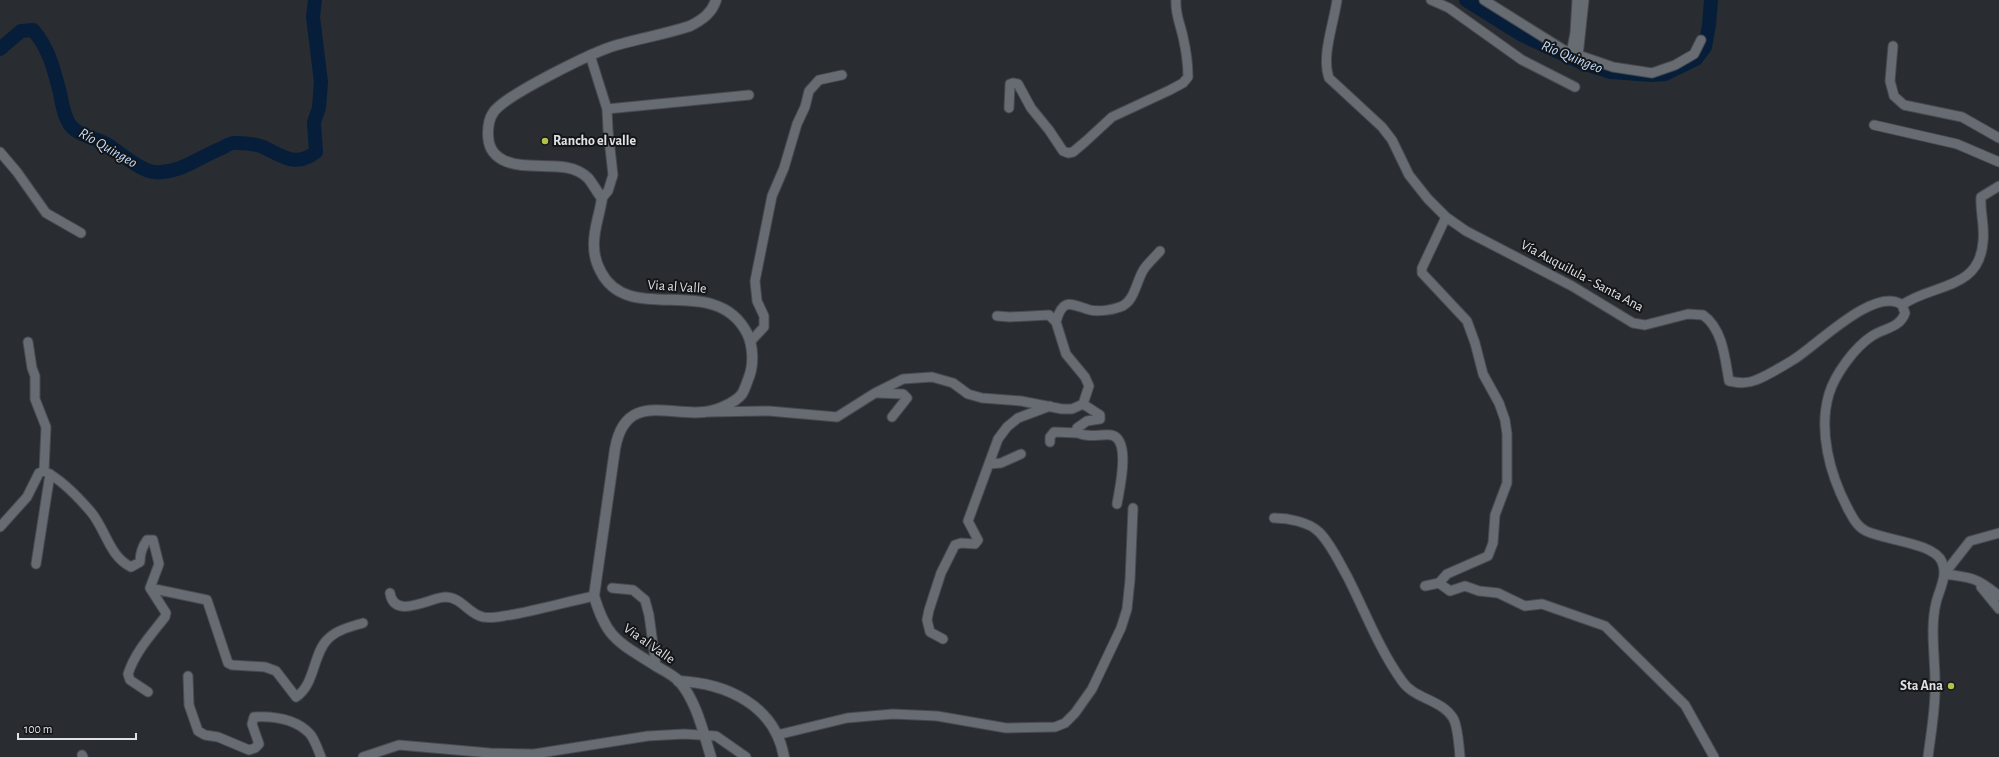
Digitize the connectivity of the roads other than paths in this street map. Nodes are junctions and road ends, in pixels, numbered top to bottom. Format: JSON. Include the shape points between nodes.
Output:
{"nodes":[{"id":1,"x":716,"y":0,"type":"edge"},
{"id":2,"x":1176,"y":0,"type":"edge"},
{"id":3,"x":1337,"y":0,"type":"edge"},
{"id":4,"x":1431,"y":0,"type":"edge"},
{"id":5,"x":1484,"y":0,"type":"edge"},
{"id":6,"x":1577,"y":0,"type":"edge"},
{"id":7,"x":1584,"y":0,"type":"edge"},
{"id":8,"x":1701,"y":40,"type":"dead end"},
{"id":9,"x":1893,"y":46,"type":"dead end"},
{"id":10,"x":590,"y":55,"type":"junction"},
{"id":11,"x":1575,"y":55,"type":"junction"},
{"id":12,"x":842,"y":75,"type":"dead end"},
{"id":13,"x":1575,"y":87,"type":"dead end"},
{"id":14,"x":749,"y":95,"type":"dead end"},
{"id":15,"x":1009,"y":108,"type":"dead end"},
{"id":16,"x":607,"y":109,"type":"junction"},
{"id":17,"x":1874,"y":125,"type":"dead end"},
{"id":18,"x":1999,"y":138,"type":"edge"},
{"id":19,"x":0,"y":152,"type":"edge"},
{"id":20,"x":1999,"y":162,"type":"edge"},
{"id":21,"x":1999,"y":186,"type":"edge"},
{"id":22,"x":602,"y":198,"type":"junction"},
{"id":23,"x":1446,"y":217,"type":"junction"},
{"id":24,"x":81,"y":233,"type":"dead end"},
{"id":25,"x":1160,"y":251,"type":"dead end"},
{"id":26,"x":1902,"y":306,"type":"junction"},
{"id":27,"x":997,"y":316,"type":"dead end"},
{"id":28,"x":1056,"y":322,"type":"junction"},
{"id":29,"x":28,"y":342,"type":"dead end"},
{"id":30,"x":750,"y":342,"type":"junction"},
{"id":31,"x":875,"y":393,"type":"junction"},
{"id":32,"x":1084,"y":404,"type":"junction"},
{"id":33,"x":1050,"y":406,"type":"junction"},
{"id":34,"x":705,"y":412,"type":"junction"},
{"id":35,"x":892,"y":417,"type":"dead end"},
{"id":36,"x":1078,"y":433,"type":"junction"},
{"id":37,"x":1050,"y":442,"type":"dead end"},
{"id":38,"x":1021,"y":454,"type":"dead end"},
{"id":39,"x":989,"y":464,"type":"junction"},
{"id":40,"x":47,"y":472,"type":"junction"},
{"id":41,"x":1117,"y":504,"type":"dead end"},
{"id":42,"x":1133,"y":508,"type":"dead end"},
{"id":43,"x":1274,"y":518,"type":"dead end"},
{"id":44,"x":0,"y":527,"type":"edge"},
{"id":45,"x":1999,"y":534,"type":"edge"},
{"id":46,"x":36,"y":564,"type":"dead end"},
{"id":47,"x":1944,"y":574,"type":"junction"},
{"id":48,"x":1977,"y":580,"type":"junction"},
{"id":49,"x":1440,"y":583,"type":"junction"},
{"id":50,"x":1425,"y":586,"type":"dead end"},
{"id":51,"x":150,"y":588,"type":"junction"},
{"id":52,"x":612,"y":588,"type":"dead end"},
{"id":53,"x":390,"y":593,"type":"dead end"},
{"id":54,"x":594,"y":596,"type":"junction"},
{"id":55,"x":1999,"y":596,"type":"edge"},
{"id":56,"x":1999,"y":610,"type":"edge"},
{"id":57,"x":363,"y":624,"type":"dead end"},
{"id":58,"x":943,"y":640,"type":"dead end"},
{"id":59,"x":656,"y":666,"type":"junction"},
{"id":60,"x":188,"y":676,"type":"dead end"},
{"id":61,"x":678,"y":681,"type":"junction"},
{"id":62,"x":148,"y":692,"type":"dead end"},
{"id":63,"x":704,"y":734,"type":"junction"},
{"id":64,"x":777,"y":735,"type":"junction"},
{"id":65,"x":321,"y":757,"type":"edge"},
{"id":66,"x":363,"y":757,"type":"edge"},
{"id":67,"x":711,"y":757,"type":"edge"},
{"id":68,"x":746,"y":757,"type":"edge"},
{"id":69,"x":784,"y":757,"type":"edge"},
{"id":70,"x":1460,"y":757,"type":"edge"},
{"id":71,"x":1714,"y":757,"type":"edge"},
{"id":72,"x":1928,"y":757,"type":"edge"}],
"edges":[{"from":1,"to":10,"type":"main road","via":[[710,12],[690,26],[616,45]]},
{"from":2,"to":15,"type":"street","via":[[1175,11],[1188,65],[1188,77],[1183,83],[1112,117],[1074,152],[1068,153],[1063,152],[1031,108],[1018,84],[1013,82],[1010,84]]},
{"from":3,"to":23,"type":"street","name":"Vía Auquilula - Santa Ana","via":[[1327,57],[1326,70],[1329,78],[1382,127],[1392,140],[1409,175]]},
{"from":4,"to":13,"type":"street","via":[[1449,8],[1522,60]]},
{"from":5,"to":11,"type":"street"},
{"from":6,"to":11,"type":"street"},
{"from":7,"to":11,"type":"street"},
{"from":8,"to":11,"type":"street","via":[[1694,54],[1675,65],[1652,73],[1613,67]]},
{"from":9,"to":18,"type":"street","via":[[1890,81],[1894,96],[1904,105],[1962,117]]},
{"from":10,"to":16,"type":"street"},
{"from":10,"to":22,"type":"main road","via":[[500,105],[489,121],[488,139],[492,152],[514,164],[561,167],[580,172]]},
{"from":12,"to":30,"type":"street","via":[[819,80],[809,91],[784,168],[772,196],[755,281],[756,301],[764,316],[764,326]]},
{"from":14,"to":16,"type":"street"},
{"from":16,"to":22,"type":"street","via":[[613,175],[608,191]]},
{"from":17,"to":20,"type":"street","via":[[1957,144]]},
{"from":19,"to":24,"type":"street","via":[[46,213]]},
{"from":21,"to":26,"type":"street","via":[[1981,197],[1983,241],[1974,270],[1962,280],[1912,299]]},
{"from":22,"to":30,"type":"main road","name":"Via al Valle","via":[[594,244],[598,267],[608,284],[626,295],[640,298],[684,299],[711,303],[730,313],[747,333]]},
{"from":23,"to":26,"type":"street","name":"Vía Auquilula - Santa Ana","via":[[1466,231],[1572,286],[1633,323],[1645,325],[1688,314],[1703,315],[1712,325],[1722,344],[1729,381],[1742,384],[1756,380],[1793,360],[1858,311],[1882,303],[1894,302]]},
{"from":23,"to":49,"type":"street","via":[[1422,272],[1467,321],[1483,374],[1505,420],[1508,463],[1507,483],[1495,515],[1493,543],[1488,556],[1447,574]]},
{"from":25,"to":28,"type":"street","via":[[1145,268],[1125,305],[1100,311],[1074,303],[1065,305],[1058,313]]},
{"from":26,"to":47,"type":"street","via":[[1905,313],[1903,319],[1872,336],[1857,348],[1829,392],[1824,413],[1830,463],[1840,493],[1855,521],[1864,530],[1934,553],[1942,561]]},
{"from":27,"to":28,"type":"street","via":[[1049,315]]},
{"from":28,"to":32,"type":"street","via":[[1066,354],[1085,377],[1089,386]]},
{"from":29,"to":40,"type":"street","via":[[35,376],[36,399],[46,427]]},
{"from":30,"to":34,"type":"main road","name":"Via al Valle","via":[[751,372],[741,394],[720,408]]},
{"from":31,"to":33,"type":"street","via":[[903,379],[932,377],[953,383],[968,394],[982,398]]},
{"from":31,"to":34,"type":"street","via":[[837,417],[769,411]]},
{"from":31,"to":35,"type":"street","via":[[906,396]]},
{"from":32,"to":33,"type":"street","via":[[1072,409]]},
{"from":32,"to":36,"type":"street","via":[[1100,415],[1100,420],[1081,423],[1077,428]]},
{"from":33,"to":39,"type":"street","via":[[1018,418],[1007,427],[998,439]]},
{"from":34,"to":54,"type":"main road","name":"Via al Valle","via":[[647,410],[633,417],[620,432],[615,450]]},
{"from":36,"to":37,"type":"street","via":[[1054,432]]},
{"from":36,"to":41,"type":"street","via":[[1112,435],[1117,439],[1124,461]]},
{"from":38,"to":39,"type":"street","via":[[1001,463]]},
{"from":39,"to":58,"type":"street","via":[[968,521],[978,540],[975,544],[955,545],[941,573],[929,610],[927,620],[930,632]]},
{"from":40,"to":44,"type":"street","via":[[39,473],[27,497]]},
{"from":40,"to":46,"type":"street"},
{"from":40,"to":51,"type":"street","via":[[92,513],[122,562],[131,567],[140,562],[144,543],[153,540],[159,564]]},
{"from":42,"to":64,"type":"street","via":[[1130,580],[1127,609],[1121,628],[1092,689],[1065,723],[1055,727],[1006,728],[937,716],[893,714],[847,718]]},
{"from":43,"to":70,"type":"street","via":[[1298,522],[1319,532],[1337,559],[1389,661],[1403,683],[1421,696],[1439,704],[1453,719]]},
{"from":45,"to":47,"type":"street","via":[[1970,541]]},
{"from":47,"to":48,"type":"street"},
{"from":47,"to":72,"type":"street","via":[[1936,604],[1935,684]]},
{"from":48,"to":55,"type":"street"},
{"from":48,"to":56,"type":"street"},
{"from":49,"to":50,"type":"street"},
{"from":49,"to":71,"type":"street","via":[[1450,592],[1465,586],[1498,593],[1525,606],[1542,604],[1605,626],[1686,705]]},
{"from":51,"to":57,"type":"street","via":[[206,600],[228,662],[232,665],[265,667],[276,671],[296,697],[307,685],[326,641],[340,630]]},
{"from":51,"to":62,"type":"street","via":[[166,613],[165,617],[143,644],[128,674],[130,680]]},
{"from":52,"to":59,"type":"street","via":[[633,590],[645,600]]},
{"from":53,"to":54,"type":"street","via":[[398,606],[406,607],[446,597],[458,600],[475,613],[487,617],[533,611]]},
{"from":54,"to":59,"type":"main road","name":"Via al Valle","via":[[601,618],[611,635],[623,647]]},
{"from":59,"to":61,"type":"main road","name":"Via al Valle"},
{"from":60,"to":65,"type":"street","via":[[189,705],[198,731],[249,750],[259,744],[252,724],[254,717],[270,716],[296,724],[311,734]]},
{"from":61,"to":63,"type":"main road","name":"Via al Valle","via":[[694,708]]},
{"from":61,"to":64,"type":"main road","via":[[709,684],[736,695],[759,710],[769,720]]},
{"from":63,"to":66,"type":"street","via":[[648,736],[534,754],[490,753],[399,744]]},
{"from":63,"to":67,"type":"main road","name":"Via al Valle"},
{"from":63,"to":68,"type":"street","via":[[716,736]]},
{"from":64,"to":69,"type":"main road"}]}
